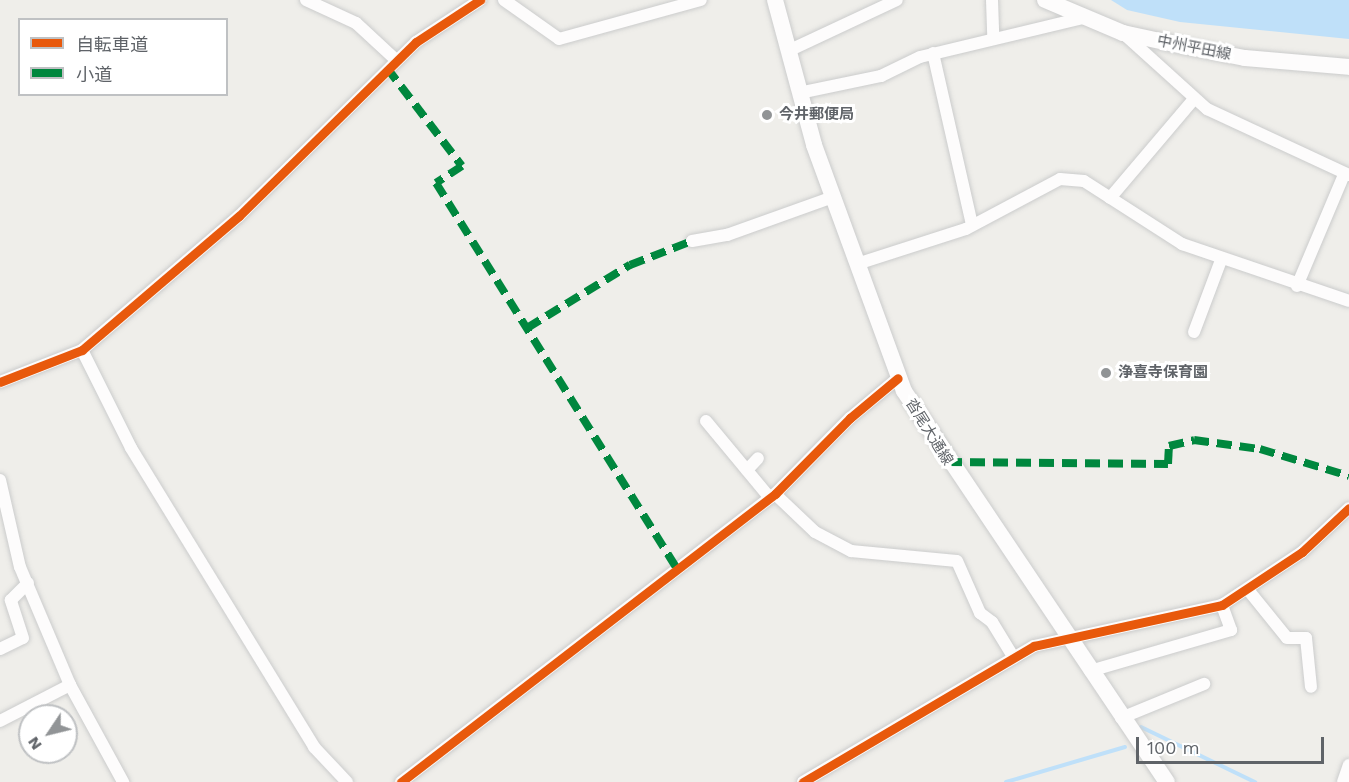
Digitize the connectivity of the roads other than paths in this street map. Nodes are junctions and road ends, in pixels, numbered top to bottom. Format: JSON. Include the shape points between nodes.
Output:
{"nodes":[{"id":1,"x":306,"y":0,"type":"edge"},
{"id":2,"x":480,"y":0,"type":"edge"},
{"id":3,"x":504,"y":0,"type":"edge"},
{"id":4,"x":701,"y":0,"type":"edge"},
{"id":5,"x":775,"y":0,"type":"edge"},
{"id":6,"x":897,"y":0,"type":"edge"},
{"id":7,"x":992,"y":0,"type":"edge"},
{"id":8,"x":1046,"y":0,"type":"edge"},
{"id":9,"x":1086,"y":17,"type":"junction"},
{"id":10,"x":1124,"y":33,"type":"junction"},
{"id":11,"x":993,"y":37,"type":"junction"},
{"id":12,"x":788,"y":51,"type":"junction"},
{"id":13,"x":933,"y":53,"type":"junction"},
{"id":14,"x":396,"y":60,"type":"junction"},
{"id":15,"x":1349,"y":67,"type":"edge"},
{"id":16,"x":799,"y":93,"type":"junction"},
{"id":17,"x":1193,"y":99,"type":"junction"},
{"id":18,"x":1347,"y":175,"type":"edge"},
{"id":19,"x":833,"y":196,"type":"junction"},
{"id":20,"x":1110,"y":198,"type":"junction"},
{"id":21,"x":972,"y":225,"type":"junction"},
{"id":22,"x":692,"y":241,"type":"dead end"},
{"id":23,"x":1221,"y":260,"type":"junction"},
{"id":24,"x":860,"y":263,"type":"junction"},
{"id":25,"x":1297,"y":286,"type":"junction"},
{"id":26,"x":1349,"y":302,"type":"edge"},
{"id":27,"x":1194,"y":332,"type":"dead end"},
{"id":28,"x":82,"y":350,"type":"junction"},
{"id":29,"x":898,"y":378,"type":"junction"},
{"id":30,"x":0,"y":382,"type":"edge"},
{"id":31,"x":706,"y":421,"type":"dead end"},
{"id":32,"x":758,"y":458,"type":"dead end"},
{"id":33,"x":747,"y":470,"type":"junction"},
{"id":34,"x":0,"y":480,"type":"edge"},
{"id":35,"x":773,"y":496,"type":"junction"},
{"id":36,"x":1349,"y":508,"type":"edge"},
{"id":37,"x":28,"y":583,"type":"junction"},
{"id":38,"x":1249,"y":591,"type":"junction"},
{"id":39,"x":1222,"y":605,"type":"junction"},
{"id":40,"x":1067,"y":636,"type":"junction"},
{"id":41,"x":0,"y":649,"type":"edge"},
{"id":42,"x":1014,"y":658,"type":"junction"},
{"id":43,"x":1090,"y":671,"type":"junction"},
{"id":44,"x":1204,"y":684,"type":"dead end"},
{"id":45,"x":70,"y":685,"type":"junction"},
{"id":46,"x":1311,"y":687,"type":"dead end"},
{"id":47,"x":1121,"y":718,"type":"junction"},
{"id":48,"x":0,"y":721,"type":"edge"},
{"id":49,"x":1349,"y":765,"type":"edge"},
{"id":50,"x":123,"y":782,"type":"edge"},
{"id":51,"x":347,"y":782,"type":"edge"},
{"id":52,"x":401,"y":782,"type":"edge"},
{"id":53,"x":802,"y":782,"type":"edge"},
{"id":54,"x":1167,"y":782,"type":"edge"},
{"id":55,"x":1344,"y":782,"type":"edge"}],
"edges":[{"from":1,"to":14,"type":"street","via":[[356,23]]},
{"from":2,"to":14,"type":"street"},
{"from":3,"to":4,"type":"street","via":[[560,39]]},
{"from":5,"to":12,"type":"main road","name":"沓尾大通線"},
{"from":6,"to":12,"type":"street"},
{"from":7,"to":11,"type":"street"},
{"from":8,"to":9,"type":"main road","name":"中州平田線"},
{"from":9,"to":10,"type":"main road","name":"中州平田線"},
{"from":9,"to":11,"type":"street"},
{"from":10,"to":15,"type":"main road","name":"中州平田線","via":[[1245,58]]},
{"from":10,"to":17,"type":"street"},
{"from":11,"to":13,"type":"street"},
{"from":12,"to":16,"type":"main road","name":"沓尾大通線"},
{"from":13,"to":16,"type":"street","via":[[881,76]]},
{"from":13,"to":21,"type":"street"},
{"from":14,"to":28,"type":"street","via":[[239,216]]},
{"from":16,"to":19,"type":"main road","name":"沓尾大通線"},
{"from":17,"to":18,"type":"street"},
{"from":17,"to":20,"type":"street"},
{"from":18,"to":25,"type":"street"},
{"from":19,"to":22,"type":"street","via":[[727,235]]},
{"from":19,"to":24,"type":"main road","name":"沓尾大通線"},
{"from":20,"to":21,"type":"street","via":[[1084,181],[1060,179]]},
{"from":20,"to":23,"type":"street","via":[[1182,244]]},
{"from":21,"to":24,"type":"street"},
{"from":23,"to":25,"type":"street"},
{"from":23,"to":27,"type":"street"},
{"from":24,"to":29,"type":"main road","name":"沓尾大通線"},
{"from":25,"to":26,"type":"street"},
{"from":28,"to":30,"type":"street"},
{"from":28,"to":51,"type":"street","via":[[131,448],[314,747]]},
{"from":29,"to":35,"type":"street"},
{"from":29,"to":40,"type":"main road","name":"沓尾大通線","via":[[947,462]]},
{"from":31,"to":33,"type":"street"},
{"from":32,"to":33,"type":"street"},
{"from":33,"to":35,"type":"street"},
{"from":34,"to":37,"type":"street"},
{"from":35,"to":42,"type":"street","via":[[815,532],[851,551],[957,561],[980,614],[993,622]]},
{"from":35,"to":52,"type":"street"},
{"from":36,"to":38,"type":"street","via":[[1336,525]]},
{"from":37,"to":41,"type":"street","via":[[11,600],[23,638]]},
{"from":37,"to":45,"type":"street"},
{"from":38,"to":39,"type":"street"},
{"from":38,"to":46,"type":"street","via":[[1287,638],[1306,638]]},
{"from":39,"to":40,"type":"street"},
{"from":39,"to":43,"type":"street","via":[[1231,630]]},
{"from":40,"to":42,"type":"street"},
{"from":40,"to":43,"type":"main road","name":"沓尾大通線"},
{"from":42,"to":53,"type":"street"},
{"from":43,"to":47,"type":"main road","name":"沓尾大通線"},
{"from":44,"to":47,"type":"street"},
{"from":45,"to":48,"type":"street"},
{"from":45,"to":50,"type":"street"},
{"from":47,"to":54,"type":"main road","name":"沓尾大通線"},
{"from":49,"to":55,"type":"street"}]}
